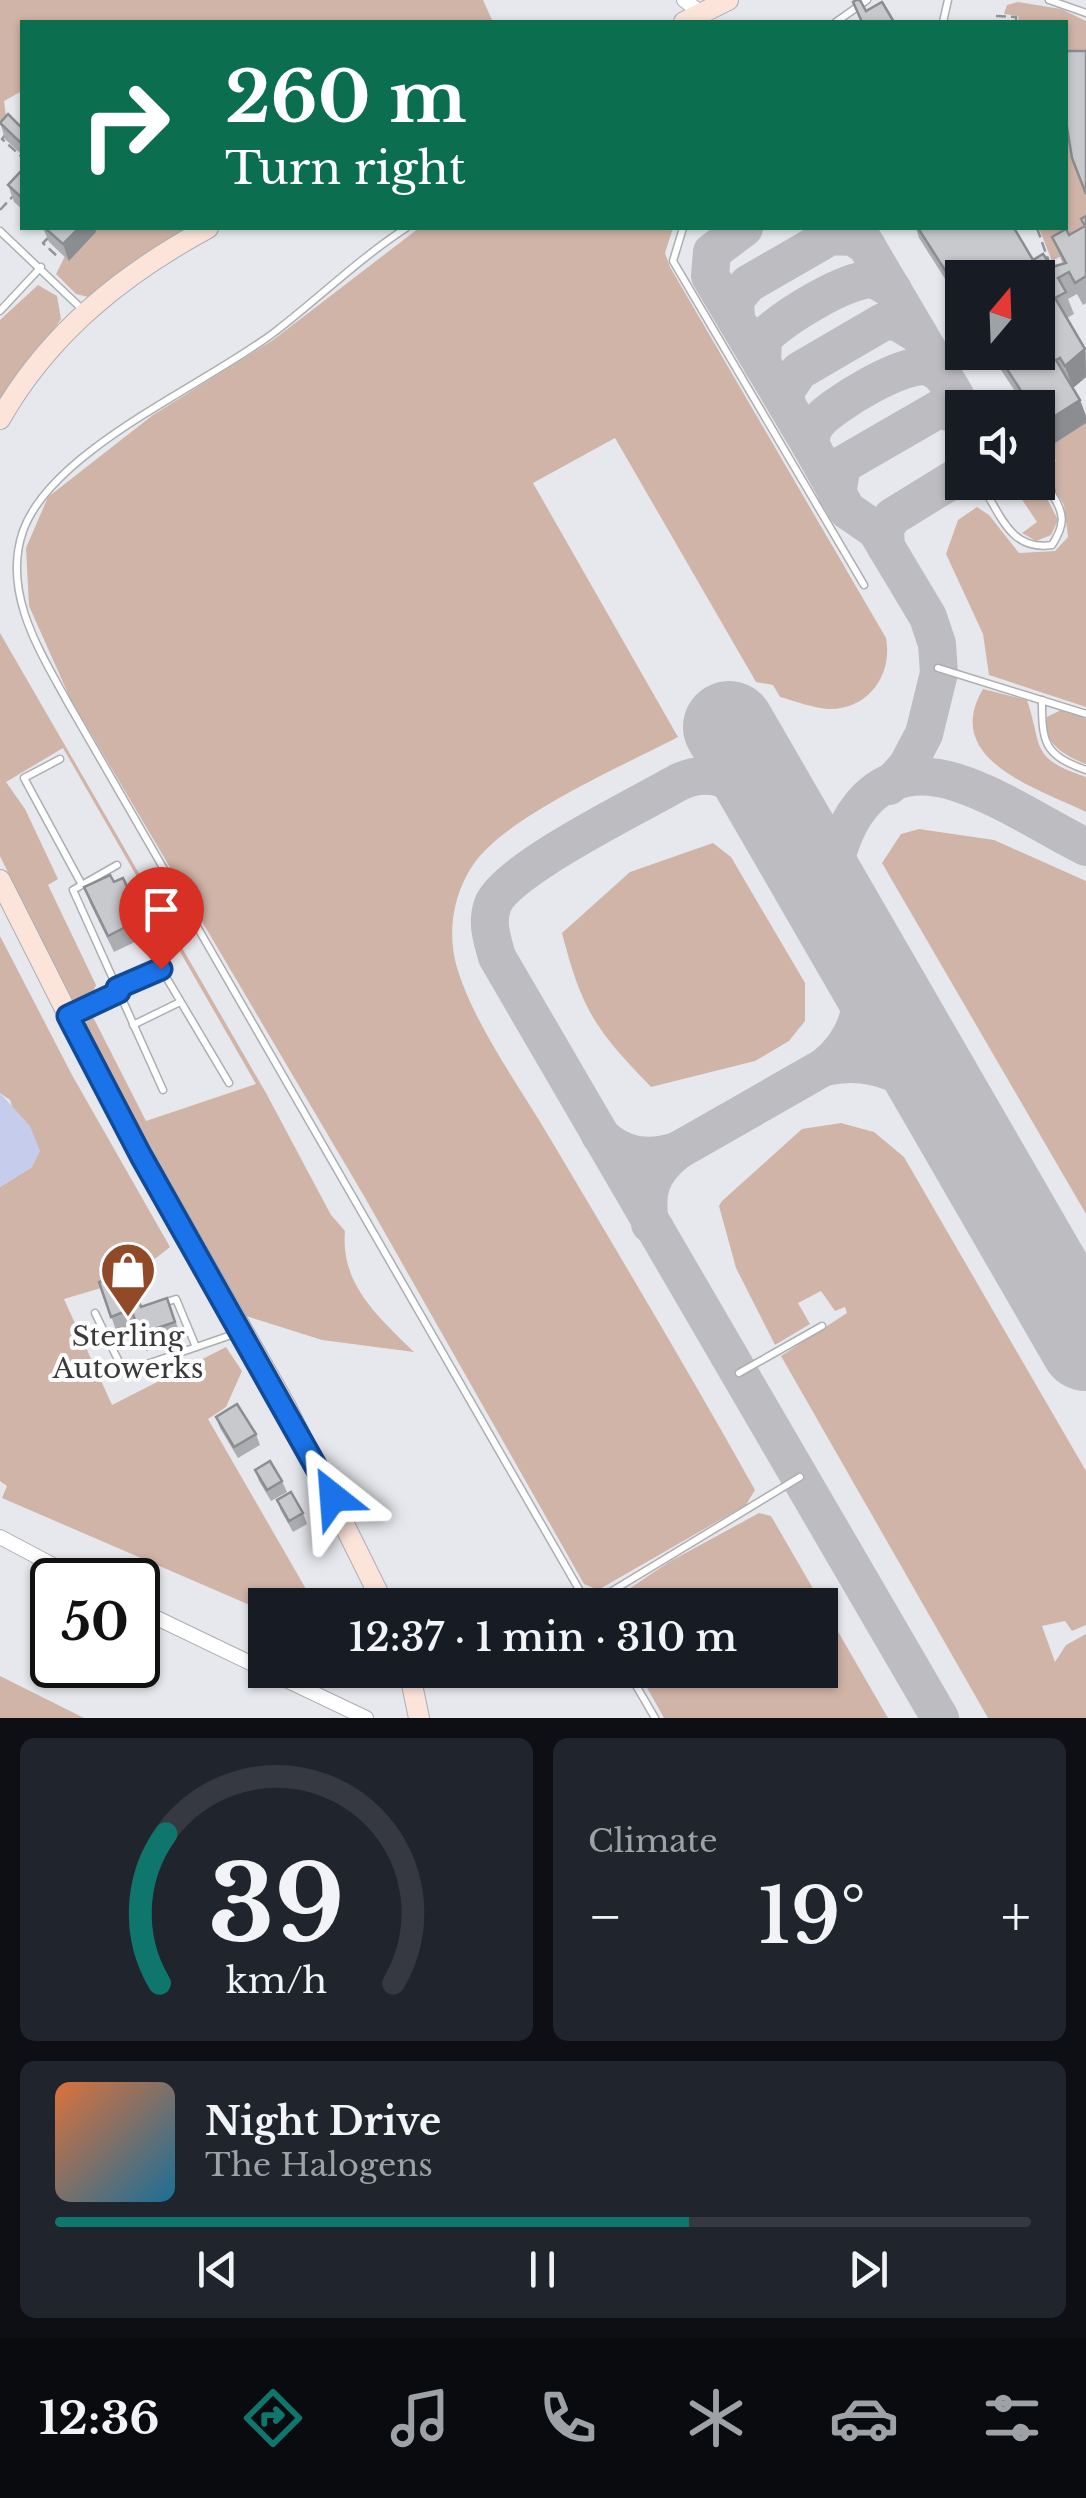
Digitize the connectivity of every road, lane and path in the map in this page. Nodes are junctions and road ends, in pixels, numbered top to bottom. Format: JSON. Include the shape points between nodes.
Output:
{"nodes":[{"id":1,"x":684,"y":0,"type":"edge"},
{"id":2,"x":728,"y":0,"type":"edge"},
{"id":3,"x":867,"y":0,"type":"edge"},
{"id":4,"x":1049,"y":0,"type":"edge"},
{"id":5,"x":1086,"y":12,"type":"edge"},
{"id":6,"x":996,"y":16,"type":"dead end"},
{"id":7,"x":694,"y":18,"type":"edge"},
{"id":8,"x":839,"y":20,"type":"edge"},
{"id":9,"x":1016,"y":20,"type":"edge"},
{"id":10,"x":0,"y":123,"type":"edge"},
{"id":11,"x":20,"y":155,"type":"edge"},
{"id":12,"x":20,"y":189,"type":"edge"},
{"id":13,"x":0,"y":210,"type":"edge"},
{"id":14,"x":204,"y":230,"type":"edge"},
{"id":15,"x":403,"y":230,"type":"edge"},
{"id":16,"x":681,"y":230,"type":"edge"},
{"id":17,"x":1038,"y":230,"type":"edge"},
{"id":18,"x":0,"y":231,"type":"edge"},
{"id":19,"x":50,"y":234,"type":"edge"},
{"id":20,"x":1048,"y":260,"type":"edge"},
{"id":21,"x":44,"y":270,"type":"junction"},
{"id":22,"x":0,"y":311,"type":"edge"},
{"id":23,"x":85,"y":312,"type":"junction"},
{"id":24,"x":0,"y":418,"type":"edge"},
{"id":25,"x":991,"y":500,"type":"edge"},
{"id":26,"x":1055,"y":500,"type":"edge"},
{"id":27,"x":864,"y":584,"type":"dead end"},
{"id":28,"x":938,"y":668,"type":"dead end"},
{"id":29,"x":1042,"y":700,"type":"junction"},
{"id":30,"x":1086,"y":714,"type":"edge"},
{"id":31,"x":60,"y":759,"type":"dead end"},
{"id":32,"x":1086,"y":770,"type":"edge"},
{"id":33,"x":117,"y":865,"type":"dead end"},
{"id":34,"x":0,"y":880,"type":"edge"},
{"id":35,"x":82,"y":885,"type":"junction"},
{"id":36,"x":146,"y":946,"type":"dead end"},
{"id":37,"x":161,"y":969,"type":"junction"},
{"id":38,"x":118,"y":990,"type":"junction"},
{"id":39,"x":180,"y":1002,"type":"junction"},
{"id":40,"x":68,"y":1016,"type":"junction"},
{"id":41,"x":133,"y":1024,"type":"junction"},
{"id":42,"x":229,"y":1083,"type":"dead end"},
{"id":43,"x":163,"y":1090,"type":"dead end"},
{"id":44,"x":152,"y":1307,"type":"edge"},
{"id":45,"x":95,"y":1313,"type":"dead end"},
{"id":46,"x":822,"y":1326,"type":"dead end"},
{"id":47,"x":243,"y":1331,"type":"junction"},
{"id":48,"x":196,"y":1347,"type":"junction"},
{"id":49,"x":739,"y":1373,"type":"dead end"},
{"id":50,"x":800,"y":1477,"type":"dead end"},
{"id":51,"x":0,"y":1537,"type":"edge"},
{"id":52,"x":39,"y":1558,"type":"edge"},
{"id":53,"x":376,"y":1588,"type":"edge"},
{"id":54,"x":579,"y":1588,"type":"edge"},
{"id":55,"x":617,"y":1588,"type":"edge"},
{"id":56,"x":160,"y":1619,"type":"edge"},
{"id":57,"x":248,"y":1662,"type":"edge"},
{"id":58,"x":303,"y":1688,"type":"edge"},
{"id":59,"x":413,"y":1688,"type":"edge"},
{"id":60,"x":638,"y":1688,"type":"edge"},
{"id":61,"x":366,"y":1718,"type":"edge"},
{"id":62,"x":420,"y":1718,"type":"edge"},
{"id":63,"x":655,"y":1718,"type":"edge"}],
"edges":[{"from":1,"to":7,"type":"street"},
{"from":2,"to":7,"type":"main road"},
{"from":3,"to":8,"type":"lane"},
{"from":4,"to":5,"type":"lane"},
{"from":6,"to":9,"type":"path"},
{"from":10,"to":11,"type":"path","via":[[11,129],[2,139]]},
{"from":12,"to":13,"type":"path"},
{"from":14,"to":23,"type":"main road","via":[[148,262]]},
{"from":15,"to":54,"type":"lane","via":[[274,333],[116,434],[48,490],[22,534],[21,597],[30,632],[67,702]]},
{"from":16,"to":27,"type":"lane","via":[[672,261]]},
{"from":17,"to":20,"type":"path"},
{"from":18,"to":21,"type":"lane"},
{"from":19,"to":21,"type":"path","via":[[43,243],[60,256]]},
{"from":21,"to":22,"type":"lane"},
{"from":21,"to":23,"type":"lane"},
{"from":23,"to":24,"type":"main road","via":[[36,365]]},
{"from":25,"to":26,"type":"lane","via":[[1019,542],[1034,548],[1052,545],[1062,530]]},
{"from":28,"to":29,"type":"lane"},
{"from":29,"to":30,"type":"lane"},
{"from":29,"to":32,"type":"lane","via":[[1044,743]]},
{"from":31,"to":35,"type":"lane","via":[[24,778]]},
{"from":33,"to":35,"type":"lane"},
{"from":34,"to":40,"type":"main road"},
{"from":35,"to":38,"type":"lane","via":[[73,890]]},
{"from":36,"to":37,"type":"lane"},
{"from":37,"to":38,"type":"lane"},
{"from":37,"to":39,"type":"lane"},
{"from":38,"to":40,"type":"lane"},
{"from":38,"to":41,"type":"lane"},
{"from":39,"to":41,"type":"lane"},
{"from":39,"to":42,"type":"lane"},
{"from":40,"to":47,"type":"main road"},
{"from":41,"to":43,"type":"lane"},
{"from":44,"to":48,"type":"lane","via":[[176,1299]]},
{"from":45,"to":48,"type":"lane","via":[[124,1372]]},
{"from":46,"to":49,"type":"lane"},
{"from":47,"to":48,"type":"lane"},
{"from":47,"to":53,"type":"main road"},
{"from":50,"to":55,"type":"lane"},
{"from":51,"to":52,"type":"street"},
{"from":56,"to":57,"type":"street"},
{"from":58,"to":61,"type":"street"},
{"from":59,"to":62,"type":"main road"},
{"from":60,"to":63,"type":"lane"}]}
